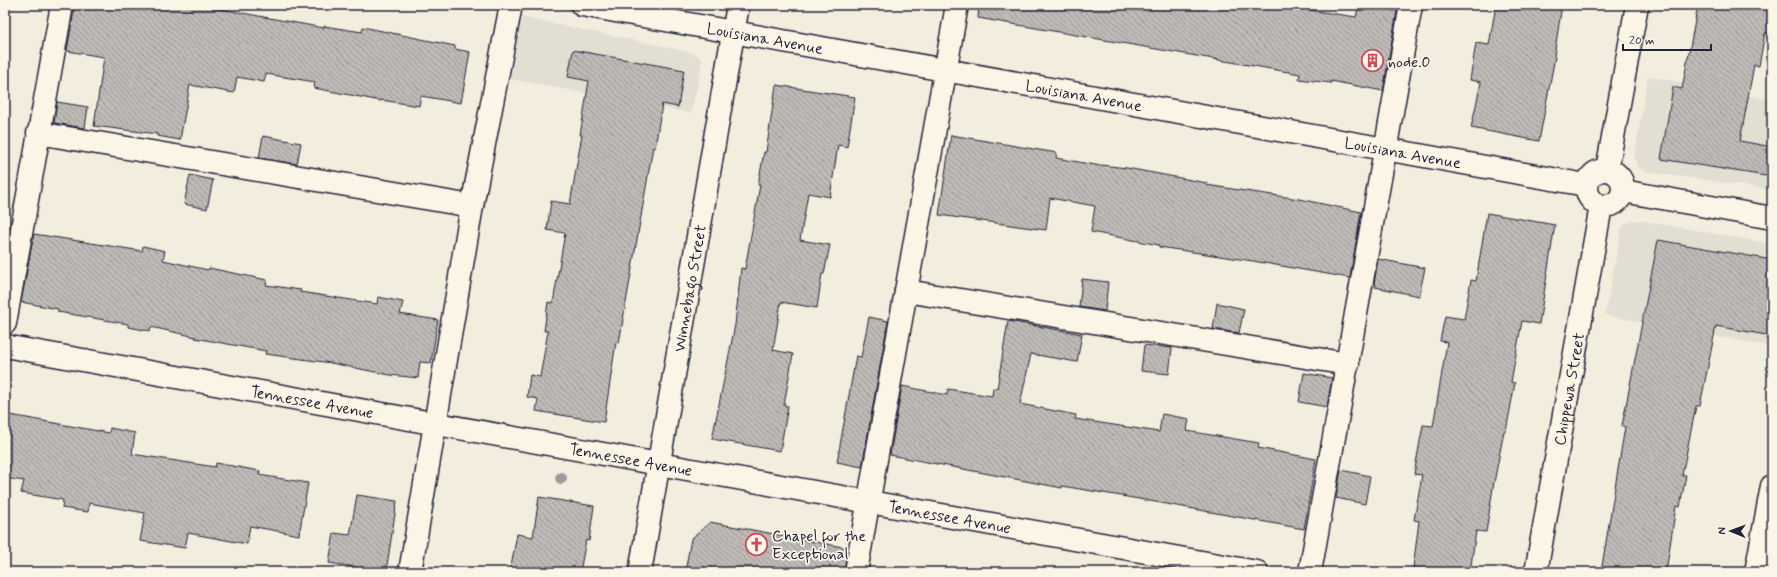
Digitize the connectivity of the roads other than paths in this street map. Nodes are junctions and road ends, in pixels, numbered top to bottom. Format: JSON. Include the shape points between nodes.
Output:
{"nodes":[{"id":1,"x":62,"y":5,"type":"edge"},
{"id":2,"x":511,"y":5,"type":"edge"},
{"id":3,"x":582,"y":5,"type":"edge"},
{"id":4,"x":738,"y":5,"type":"edge"},
{"id":5,"x":957,"y":5,"type":"edge"},
{"id":6,"x":1412,"y":5,"type":"edge"},
{"id":7,"x":1637,"y":5,"type":"edge"},
{"id":8,"x":733,"y":32,"type":"junction"},
{"id":9,"x":946,"y":70,"type":"junction"},
{"id":10,"x":38,"y":133,"type":"junction"},
{"id":11,"x":1386,"y":149,"type":"junction"},
{"id":12,"x":1607,"y":170,"type":"junction"},
{"id":13,"x":1586,"y":185,"type":"junction"},
{"id":14,"x":1624,"y":191,"type":"junction"},
{"id":15,"x":472,"y":206,"type":"junction"},
{"id":16,"x":1601,"y":206,"type":"junction"},
{"id":17,"x":1772,"y":218,"type":"edge"},
{"id":18,"x":906,"y":291,"type":"junction"},
{"id":19,"x":5,"y":322,"type":"edge"},
{"id":20,"x":5,"y":346,"type":"edge"},
{"id":21,"x":1348,"y":364,"type":"junction"},
{"id":22,"x":436,"y":424,"type":"junction"},
{"id":23,"x":658,"y":463,"type":"junction"},
{"id":24,"x":1772,"y":486,"type":"edge"},
{"id":25,"x":869,"y":502,"type":"junction"},
{"id":26,"x":410,"y":572,"type":"edge"},
{"id":27,"x":640,"y":572,"type":"edge"},
{"id":28,"x":856,"y":572,"type":"edge"},
{"id":29,"x":1257,"y":572,"type":"edge"},
{"id":30,"x":1310,"y":572,"type":"edge"},
{"id":31,"x":1536,"y":572,"type":"edge"},
{"id":32,"x":1756,"y":572,"type":"edge"}],
"edges":[{"from":1,"to":10,"type":"street"},
{"from":2,"to":15,"type":"street"},
{"from":3,"to":8,"type":"street","name":"Louisiana Avenue"},
{"from":4,"to":8,"type":"street","name":"Winnebago Street"},
{"from":5,"to":9,"type":"street"},
{"from":6,"to":11,"type":"street"},
{"from":7,"to":12,"type":"street"},
{"from":8,"to":9,"type":"street","name":"Louisiana Avenue"},
{"from":8,"to":23,"type":"street","name":"Winnebago Street"},
{"from":9,"to":11,"type":"street","name":"Louisiana Avenue"},
{"from":9,"to":18,"type":"street"},
{"from":10,"to":15,"type":"street"},
{"from":10,"to":19,"type":"street"},
{"from":11,"to":13,"type":"street","name":"Louisiana Avenue"},
{"from":11,"to":21,"type":"street"},
{"from":12,"to":13,"type":"street","via":[[1596,172]]},
{"from":12,"to":14,"type":"street","via":[[1618,175]]},
{"from":13,"to":16,"type":"street","via":[[1591,201]]},
{"from":14,"to":16,"type":"street","via":[[1612,205]]},
{"from":14,"to":17,"type":"street"},
{"from":15,"to":22,"type":"street"},
{"from":16,"to":31,"type":"street","name":"Chippewa Street"},
{"from":18,"to":21,"type":"street"},
{"from":18,"to":25,"type":"street"},
{"from":20,"to":22,"type":"street","name":"Tennessee Avenue"},
{"from":21,"to":30,"type":"street"},
{"from":22,"to":23,"type":"street","name":"Tennessee Avenue"},
{"from":22,"to":26,"type":"street"},
{"from":23,"to":25,"type":"street","name":"Tennessee Avenue"},
{"from":23,"to":27,"type":"street","name":"Winnebago Street"},
{"from":24,"to":32,"type":"street"},
{"from":25,"to":28,"type":"street"},
{"from":25,"to":29,"type":"street","name":"Tennessee Avenue"}]}
